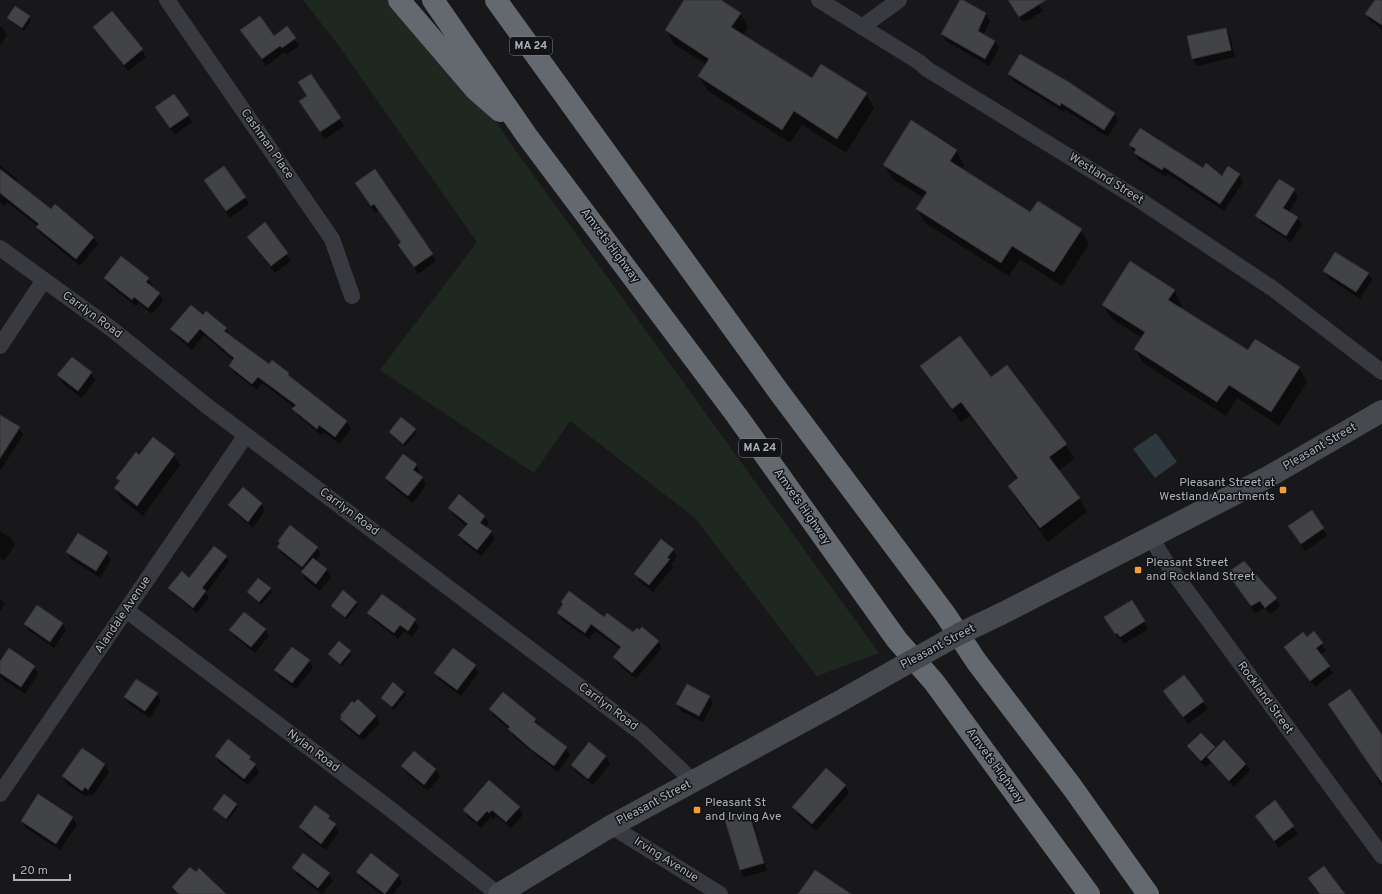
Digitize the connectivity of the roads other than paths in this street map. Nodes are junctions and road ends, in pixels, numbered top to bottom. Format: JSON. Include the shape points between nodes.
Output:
{"nodes":[{"id":1,"x":167,"y":0,"type":"edge"},
{"id":2,"x":399,"y":0,"type":"edge"},
{"id":3,"x":433,"y":0,"type":"edge"},
{"id":4,"x":820,"y":0,"type":"edge"},
{"id":5,"x":899,"y":0,"type":"edge"},
{"id":6,"x":502,"y":5,"type":"edge"},
{"id":7,"x":862,"y":27,"type":"junction"},
{"id":8,"x":527,"y":136,"type":"junction"},
{"id":9,"x":0,"y":248,"type":"edge"},
{"id":10,"x":44,"y":280,"type":"junction"},
{"id":11,"x":352,"y":296,"type":"dead end"},
{"id":12,"x":0,"y":346,"type":"edge"},
{"id":13,"x":1382,"y":372,"type":"edge"},
{"id":14,"x":1382,"y":411,"type":"edge"},
{"id":15,"x":246,"y":435,"type":"junction"},
{"id":16,"x":1152,"y":538,"type":"junction"},
{"id":17,"x":126,"y":610,"type":"junction"},
{"id":18,"x":694,"y":782,"type":"junction"},
{"id":19,"x":0,"y":794,"type":"edge"},
{"id":20,"x":611,"y":826,"type":"junction"},
{"id":21,"x":1382,"y":856,"type":"edge"},
{"id":22,"x":498,"y":894,"type":"edge"},
{"id":23,"x":720,"y":894,"type":"edge"},
{"id":24,"x":1089,"y":894,"type":"edge"},
{"id":25,"x":1148,"y":894,"type":"edge"}],
"edges":[{"from":1,"to":11,"type":"street","name":"Cashman Place","via":[[332,239]]},
{"from":2,"to":8,"type":"highway","via":[[476,90]]},
{"from":3,"to":8,"type":"highway","name":"Amvets Highway","number":"MA 24"},
{"from":4,"to":7,"type":"street","name":"Westland Street"},
{"from":5,"to":7,"type":"street"},
{"from":6,"to":25,"type":"highway","number":"MA 24","via":[[779,392],[945,614],[976,661]]},
{"from":7,"to":13,"type":"street","name":"Westland Street","via":[[1138,199],[1272,288]]},
{"from":8,"to":24,"type":"highway","name":"Amvets Highway","number":"MA 24","via":[[737,416],[897,640],[934,682]]},
{"from":9,"to":10,"type":"street","name":"Carrlyn Road"},
{"from":10,"to":12,"type":"street"},
{"from":10,"to":15,"type":"street","name":"Carrlyn Road","via":[[113,330]]},
{"from":14,"to":16,"type":"main road","name":"Pleasant Street","via":[[1268,477]]},
{"from":15,"to":17,"type":"street","name":"Alandale Avenue"},
{"from":15,"to":18,"type":"street","name":"Carrlyn Road","via":[[643,734]]},
{"from":16,"to":18,"type":"main road","name":"Pleasant Street","bridge":true,"via":[[959,634]]},
{"from":16,"to":21,"type":"street","name":"Rockland Street","via":[[1168,565]]},
{"from":17,"to":19,"type":"street","name":"Alandale Avenue"},
{"from":17,"to":22,"type":"street","name":"Nylan Road"},
{"from":18,"to":20,"type":"main road","name":"Pleasant Street"},
{"from":20,"to":22,"type":"main road","name":"Pleasant Street"},
{"from":20,"to":23,"type":"street","name":"Irving Avenue"}]}
